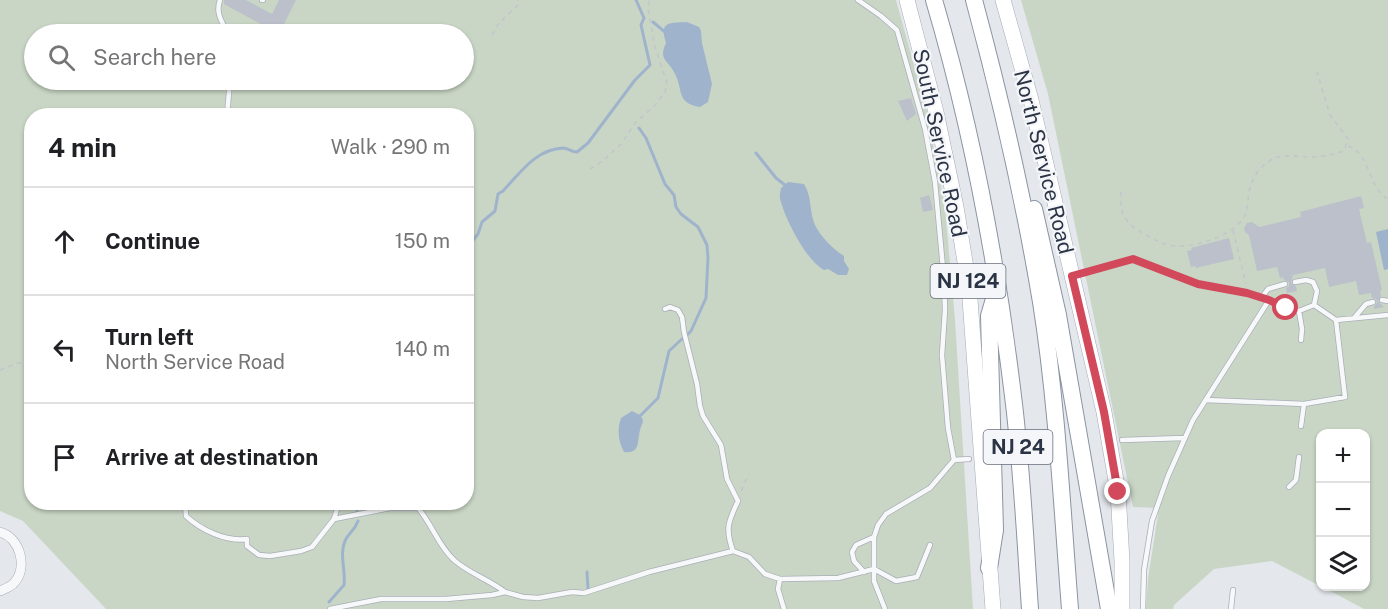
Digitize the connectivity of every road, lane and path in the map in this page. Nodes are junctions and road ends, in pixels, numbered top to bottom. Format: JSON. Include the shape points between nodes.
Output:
{"nodes":[{"id":1,"x":220,"y":0,"type":"edge"},
{"id":2,"x":518,"y":0,"type":"edge"},
{"id":3,"x":649,"y":0,"type":"edge"},
{"id":4,"x":858,"y":0,"type":"edge"},
{"id":5,"x":907,"y":0,"type":"edge"},
{"id":6,"x":934,"y":0,"type":"edge"},
{"id":7,"x":974,"y":0,"type":"edge"},
{"id":8,"x":1003,"y":0,"type":"edge"},
{"id":9,"x":223,"y":24,"type":"edge"},
{"id":10,"x":492,"y":36,"type":"dead end"},
{"id":11,"x":993,"y":69,"type":"junction"},
{"id":12,"x":1317,"y":72,"type":"dead end"},
{"id":13,"x":229,"y":90,"type":"edge"},
{"id":14,"x":228,"y":108,"type":"edge"},
{"id":15,"x":1347,"y":146,"type":"junction"},
{"id":16,"x":590,"y":170,"type":"dead end"},
{"id":17,"x":1121,"y":192,"type":"dead end"},
{"id":18,"x":1388,"y":199,"type":"edge"},
{"id":19,"x":1233,"y":229,"type":"junction"},
{"id":20,"x":1072,"y":276,"type":"junction"},
{"id":21,"x":1295,"y":282,"type":"dead end"},
{"id":22,"x":1285,"y":284,"type":"dead end"},
{"id":23,"x":998,"y":285,"type":"junction"},
{"id":24,"x":1247,"y":293,"type":"junction"},
{"id":25,"x":1262,"y":297,"type":"junction"},
{"id":26,"x":1269,"y":300,"type":"junction"},
{"id":27,"x":1373,"y":302,"type":"dead end"},
{"id":28,"x":1314,"y":305,"type":"junction"},
{"id":29,"x":665,"y":309,"type":"dead end"},
{"id":30,"x":1299,"y":311,"type":"junction"},
{"id":31,"x":1388,"y":315,"type":"edge"},
{"id":32,"x":1354,"y":318,"type":"junction"},
{"id":33,"x":1336,"y":321,"type":"junction"},
{"id":34,"x":1301,"y":340,"type":"dead end"},
{"id":35,"x":24,"y":362,"type":"edge"},
{"id":36,"x":0,"y":370,"type":"edge"},
{"id":37,"x":1206,"y":400,"type":"junction"},
{"id":38,"x":1304,"y":404,"type":"junction"},
{"id":39,"x":1301,"y":426,"type":"dead end"},
{"id":40,"x":1184,"y":438,"type":"junction"},
{"id":41,"x":1122,"y":440,"type":"dead end"},
{"id":42,"x":1299,"y":457,"type":"dead end"},
{"id":43,"x":969,"y":459,"type":"dead end"},
{"id":44,"x":954,"y":460,"type":"junction"},
{"id":45,"x":749,"y":474,"type":"dead end"},
{"id":46,"x":1289,"y":487,"type":"dead end"},
{"id":47,"x":737,"y":500,"type":"junction"},
{"id":48,"x":186,"y":510,"type":"edge"},
{"id":49,"x":337,"y":510,"type":"edge"},
{"id":50,"x":380,"y":510,"type":"edge"},
{"id":51,"x":420,"y":510,"type":"edge"},
{"id":52,"x":334,"y":519,"type":"junction"},
{"id":53,"x":0,"y":532,"type":"edge"},
{"id":54,"x":874,"y":537,"type":"junction"},
{"id":55,"x":930,"y":545,"type":"dead end"},
{"id":56,"x":733,"y":551,"type":"junction"},
{"id":57,"x":989,"y":568,"type":"junction"},
{"id":58,"x":874,"y":569,"type":"junction"},
{"id":59,"x":864,"y":572,"type":"junction"},
{"id":60,"x":780,"y":579,"type":"junction"},
{"id":61,"x":1233,"y":590,"type":"dead end"},
{"id":62,"x":0,"y":591,"type":"edge"},
{"id":63,"x":505,"y":592,"type":"junction"},
{"id":64,"x":330,"y":609,"type":"edge"},
{"id":65,"x":784,"y":609,"type":"edge"},
{"id":66,"x":885,"y":609,"type":"edge"},
{"id":67,"x":993,"y":609,"type":"edge"},
{"id":68,"x":1030,"y":609,"type":"edge"},
{"id":69,"x":1070,"y":609,"type":"edge"},
{"id":70,"x":1109,"y":609,"type":"edge"},
{"id":71,"x":1122,"y":609,"type":"edge"},
{"id":72,"x":1143,"y":609,"type":"edge"},
{"id":73,"x":1232,"y":609,"type":"edge"}],
"edges":[{"from":1,"to":9,"type":"lane"},
{"from":2,"to":10,"type":"path","via":[[519,4],[499,22]]},
{"from":3,"to":16,"type":"path","via":[[654,47],[667,83],[665,92],[621,144]]},
{"from":4,"to":44,"type":"lane","via":[[897,30],[925,129],[935,182],[944,279],[942,355]]},
{"from":5,"to":57,"type":"main road","name":"South Service Road","number":"NJ 124","via":[[936,112],[969,286]]},
{"from":6,"to":23,"type":"highway","number":"NJ 24","via":[[963,112]]},
{"from":7,"to":11,"type":"highway","number":"NJ 24"},
{"from":8,"to":20,"type":"main road","name":"North Service Road"},
{"from":11,"to":69,"type":"highway","number":"NJ 24","via":[[1041,303]]},
{"from":11,"to":70,"type":"highway","via":[[1040,229]]},
{"from":12,"to":15,"type":"path","via":[[1330,115],[1348,139]]},
{"from":13,"to":14,"type":"lane"},
{"from":15,"to":18,"type":"path","via":[[1361,156]]},
{"from":15,"to":19,"type":"path","via":[[1332,155],[1284,155],[1269,160],[1250,184],[1246,213]]},
{"from":17,"to":19,"type":"path","via":[[1119,205],[1124,218],[1140,232],[1174,246]]},
{"from":19,"to":24,"type":"path"},
{"from":20,"to":24,"type":"lane","via":[[1133,259],[1198,284]]},
{"from":20,"to":71,"type":"main road","name":"North Service Road","via":[[1118,492]]},
{"from":21,"to":28,"type":"lane","via":[[1313,282],[1317,291]]},
{"from":22,"to":25,"type":"lane","via":[[1268,289]]},
{"from":23,"to":57,"type":"highway","via":[[989,316],[995,530]]},
{"from":23,"to":68,"type":"highway","number":"NJ 24","via":[[1014,409]]},
{"from":24,"to":25,"type":"lane"},
{"from":25,"to":26,"type":"lane"},
{"from":26,"to":30,"type":"lane"},
{"from":26,"to":37,"type":"lane"},
{"from":27,"to":32,"type":"lane"},
{"from":28,"to":30,"type":"lane"},
{"from":28,"to":33,"type":"lane"},
{"from":29,"to":47,"type":"lane","via":[[678,310],[682,317],[703,416],[721,445],[727,479]]},
{"from":30,"to":34,"type":"lane"},
{"from":31,"to":32,"type":"lane"},
{"from":32,"to":33,"type":"lane"},
{"from":33,"to":38,"type":"lane","via":[[1345,398]]},
{"from":35,"to":36,"type":"path"},
{"from":37,"to":38,"type":"lane"},
{"from":37,"to":40,"type":"lane"},
{"from":38,"to":39,"type":"lane"},
{"from":40,"to":41,"type":"lane"},
{"from":40,"to":72,"type":"lane","via":[[1152,521]]},
{"from":42,"to":46,"type":"lane","via":[[1296,480]]},
{"from":43,"to":44,"type":"lane"},
{"from":44,"to":54,"type":"lane","via":[[930,488],[886,514]]},
{"from":45,"to":47,"type":"path"},
{"from":47,"to":56,"type":"lane","via":[[727,523]]},
{"from":48,"to":52,"type":"lane","via":[[192,522],[219,536],[247,539],[247,546],[259,555],[312,548]]},
{"from":49,"to":52,"type":"lane"},
{"from":50,"to":52,"type":"lane"},
{"from":51,"to":63,"type":"lane","via":[[454,560]]},
{"from":53,"to":62,"type":"street","via":[[8,534],[22,561],[13,584]]},
{"from":54,"to":58,"type":"lane"},
{"from":54,"to":59,"type":"lane","via":[[856,545],[852,552]]},
{"from":55,"to":58,"type":"lane","via":[[917,577],[896,581]]},
{"from":56,"to":60,"type":"lane","via":[[748,557],[765,574]]},
{"from":56,"to":63,"type":"lane","via":[[584,593],[538,598]]},
{"from":57,"to":67,"type":"main road","name":"South Service Road","number":"NJ 124"},
{"from":58,"to":59,"type":"lane"},
{"from":58,"to":66,"type":"lane","via":[[874,581]]},
{"from":59,"to":60,"type":"lane","via":[[838,578]]},
{"from":60,"to":65,"type":"lane","via":[[778,589]]},
{"from":61,"to":73,"type":"lane"},
{"from":63,"to":64,"type":"lane","via":[[446,599],[381,599]]}]}
